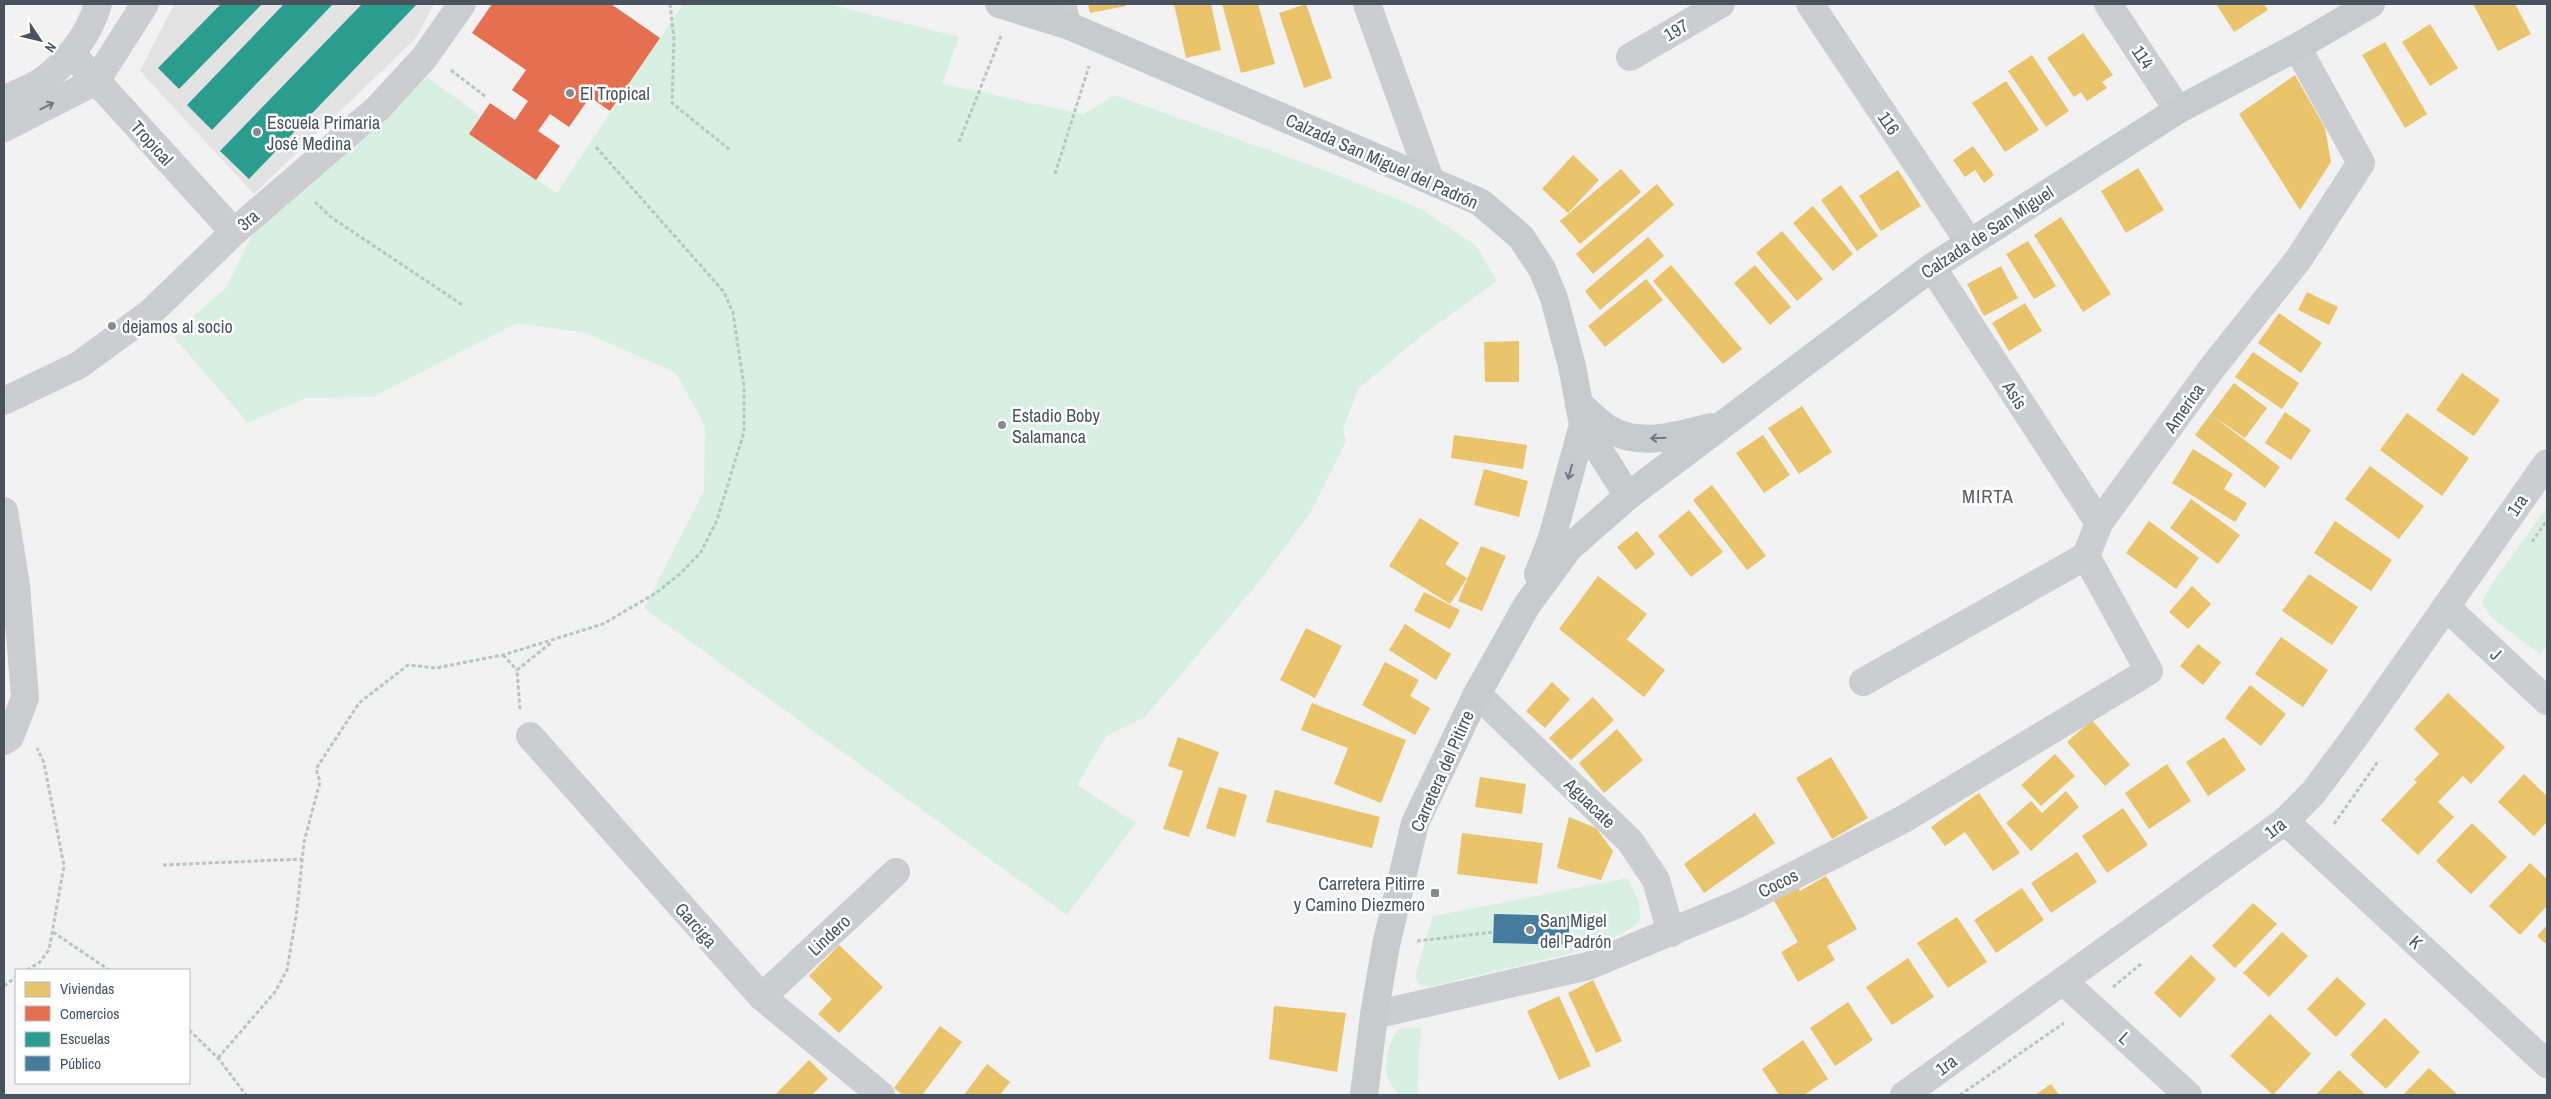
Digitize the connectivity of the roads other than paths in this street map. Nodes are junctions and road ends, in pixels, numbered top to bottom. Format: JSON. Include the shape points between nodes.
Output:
{"nodes":[{"id":1,"x":98,"y":4,"type":"edge"},
{"id":2,"x":145,"y":4,"type":"edge"},
{"id":3,"x":462,"y":4,"type":"edge"},
{"id":4,"x":1367,"y":4,"type":"edge"},
{"id":5,"x":1721,"y":4,"type":"edge"},
{"id":6,"x":1810,"y":4,"type":"edge"},
{"id":7,"x":2108,"y":4,"type":"edge"},
{"id":8,"x":2371,"y":4,"type":"edge"},
{"id":9,"x":1006,"y":5,"type":"edge"},
{"id":10,"x":1064,"y":14,"type":"edge"},
{"id":11,"x":2297,"y":47,"type":"junction"},
{"id":12,"x":71,"y":53,"type":"junction"},
{"id":13,"x":1630,"y":56,"type":"dead end"},
{"id":14,"x":96,"y":81,"type":"junction"},
{"id":15,"x":4,"y":100,"type":"edge"},
{"id":16,"x":2178,"y":110,"type":"junction"},
{"id":17,"x":4,"y":128,"type":"edge"},
{"id":18,"x":1430,"y":179,"type":"junction"},
{"id":19,"x":234,"y":232,"type":"junction"},
{"id":20,"x":1969,"y":242,"type":"junction"},
{"id":21,"x":1932,"y":267,"type":"junction"},
{"id":22,"x":4,"y":401,"type":"edge"},
{"id":23,"x":1581,"y":415,"type":"junction"},
{"id":24,"x":1722,"y":424,"type":"junction"},
{"id":25,"x":2547,"y":462,"type":"edge"},
{"id":26,"x":1628,"y":496,"type":"junction"},
{"id":27,"x":4,"y":510,"type":"edge"},
{"id":28,"x":2099,"y":523,"type":"junction"},
{"id":29,"x":2086,"y":556,"type":"junction"},
{"id":30,"x":1527,"y":605,"type":"junction"},
{"id":31,"x":2446,"y":607,"type":"junction"},
{"id":32,"x":1863,"y":682,"type":"dead end"},
{"id":33,"x":1477,"y":694,"type":"junction"},
{"id":34,"x":2547,"y":701,"type":"edge"},
{"id":35,"x":530,"y":736,"type":"road end"},
{"id":36,"x":4,"y":741,"type":"edge"},
{"id":37,"x":2285,"y":821,"type":"junction"},
{"id":38,"x":896,"y":872,"type":"dead end"},
{"id":39,"x":1671,"y":933,"type":"junction"},
{"id":40,"x":2063,"y":981,"type":"junction"},
{"id":41,"x":762,"y":998,"type":"junction"},
{"id":42,"x":1374,"y":1015,"type":"junction"},
{"id":43,"x":2547,"y":1064,"type":"edge"},
{"id":44,"x":881,"y":1095,"type":"edge"},
{"id":45,"x":1364,"y":1095,"type":"edge"},
{"id":46,"x":1904,"y":1095,"type":"edge"},
{"id":47,"x":2188,"y":1095,"type":"edge"}],
"edges":[{"from":1,"to":12,"type":"street","via":[[94,18]]},
{"from":2,"to":14,"type":"street"},
{"from":3,"to":19,"type":"street","name":"3ra","via":[[428,53],[378,108]]},
{"from":4,"to":18,"type":"street"},
{"from":5,"to":13,"type":"street","name":"197"},
{"from":6,"to":20,"type":"street","name":"116"},
{"from":7,"to":16,"type":"street","name":"114"},
{"from":8,"to":11,"type":"main road","name":"Calzada de San Miguel"},
{"from":9,"to":10,"type":"main road","name":"Calzada San Miguel del Padrón"},
{"from":10,"to":18,"type":"main road","name":"Calzada San Miguel del Padrón","via":[[1098,40]]},
{"from":11,"to":16,"type":"main road","name":"Calzada de San Miguel"},
{"from":11,"to":28,"type":"street","name":"America","via":[[2361,163],[2298,260],[2212,368]]},
{"from":12,"to":14,"type":"street","name":"Tropical"},
{"from":12,"to":15,"type":"street","via":[[40,82]]},
{"from":17,"to":14,"type":"street","one_way":true},
{"from":14,"to":19,"type":"street","name":"Tropical"},
{"from":16,"to":20,"type":"main road","name":"Calzada de San Miguel"},
{"from":18,"to":23,"type":"main road","name":"Calzada San Miguel del Padrón","via":[[1480,202],[1521,237],[1542,269],[1554,298]]},
{"from":19,"to":22,"type":"street","name":"3ra","via":[[150,313],[79,365]]},
{"from":20,"to":21,"type":"main road","name":"Calzada de San Miguel"},
{"from":21,"to":24,"type":"main road","name":"Calzada de San Miguel"},
{"from":21,"to":28,"type":"street","name":"Asís"},
{"from":24,"to":23,"type":"main road","one_way":true,"via":[[1659,440],[1628,435]]},
{"from":23,"to":26,"type":"main road","name":"Calzada San Miguel del Padrón"},
{"from":23,"to":30,"type":"main road","one_way":true,"via":[[1552,538]]},
{"from":24,"to":26,"type":"main road","name":"Calzada de San Miguel"},
{"from":25,"to":31,"type":"street","name":"1ra"},
{"from":26,"to":30,"type":"main road","name":"Carretera del Pitirre","via":[[1569,548]]},
{"from":27,"to":36,"type":"street","via":[[16,585],[25,698],[10,737]]},
{"from":28,"to":29,"type":"street","name":"America"},
{"from":29,"to":32,"type":"street"},
{"from":29,"to":39,"type":"street","name":"Cocos","via":[[2149,670],[1902,820],[1740,903]]},
{"from":30,"to":33,"type":"main road","name":"Carretera del Pitirre"},
{"from":31,"to":34,"type":"street","name":"J"},
{"from":31,"to":37,"type":"street","name":"1ra","via":[[2313,793]]},
{"from":33,"to":39,"type":"street","name":"Aguacate","via":[[1630,841],[1656,880]]},
{"from":33,"to":42,"type":"main road","name":"Carretera del Pitirre","via":[[1415,823],[1386,945]]},
{"from":35,"to":41,"type":"street","name":"Garciga"},
{"from":37,"to":40,"type":"street","name":"1ra"},
{"from":37,"to":43,"type":"street","name":"K"},
{"from":38,"to":41,"type":"street","name":"Lindero"},
{"from":39,"to":42,"type":"street","name":"Cocos","via":[[1588,966]]},
{"from":40,"to":46,"type":"street","name":"1ra"},
{"from":40,"to":47,"type":"street","name":"L"},
{"from":41,"to":44,"type":"street","name":"Garciga"},
{"from":42,"to":45,"type":"main road","name":"Carretera del Pitirre"}]}
